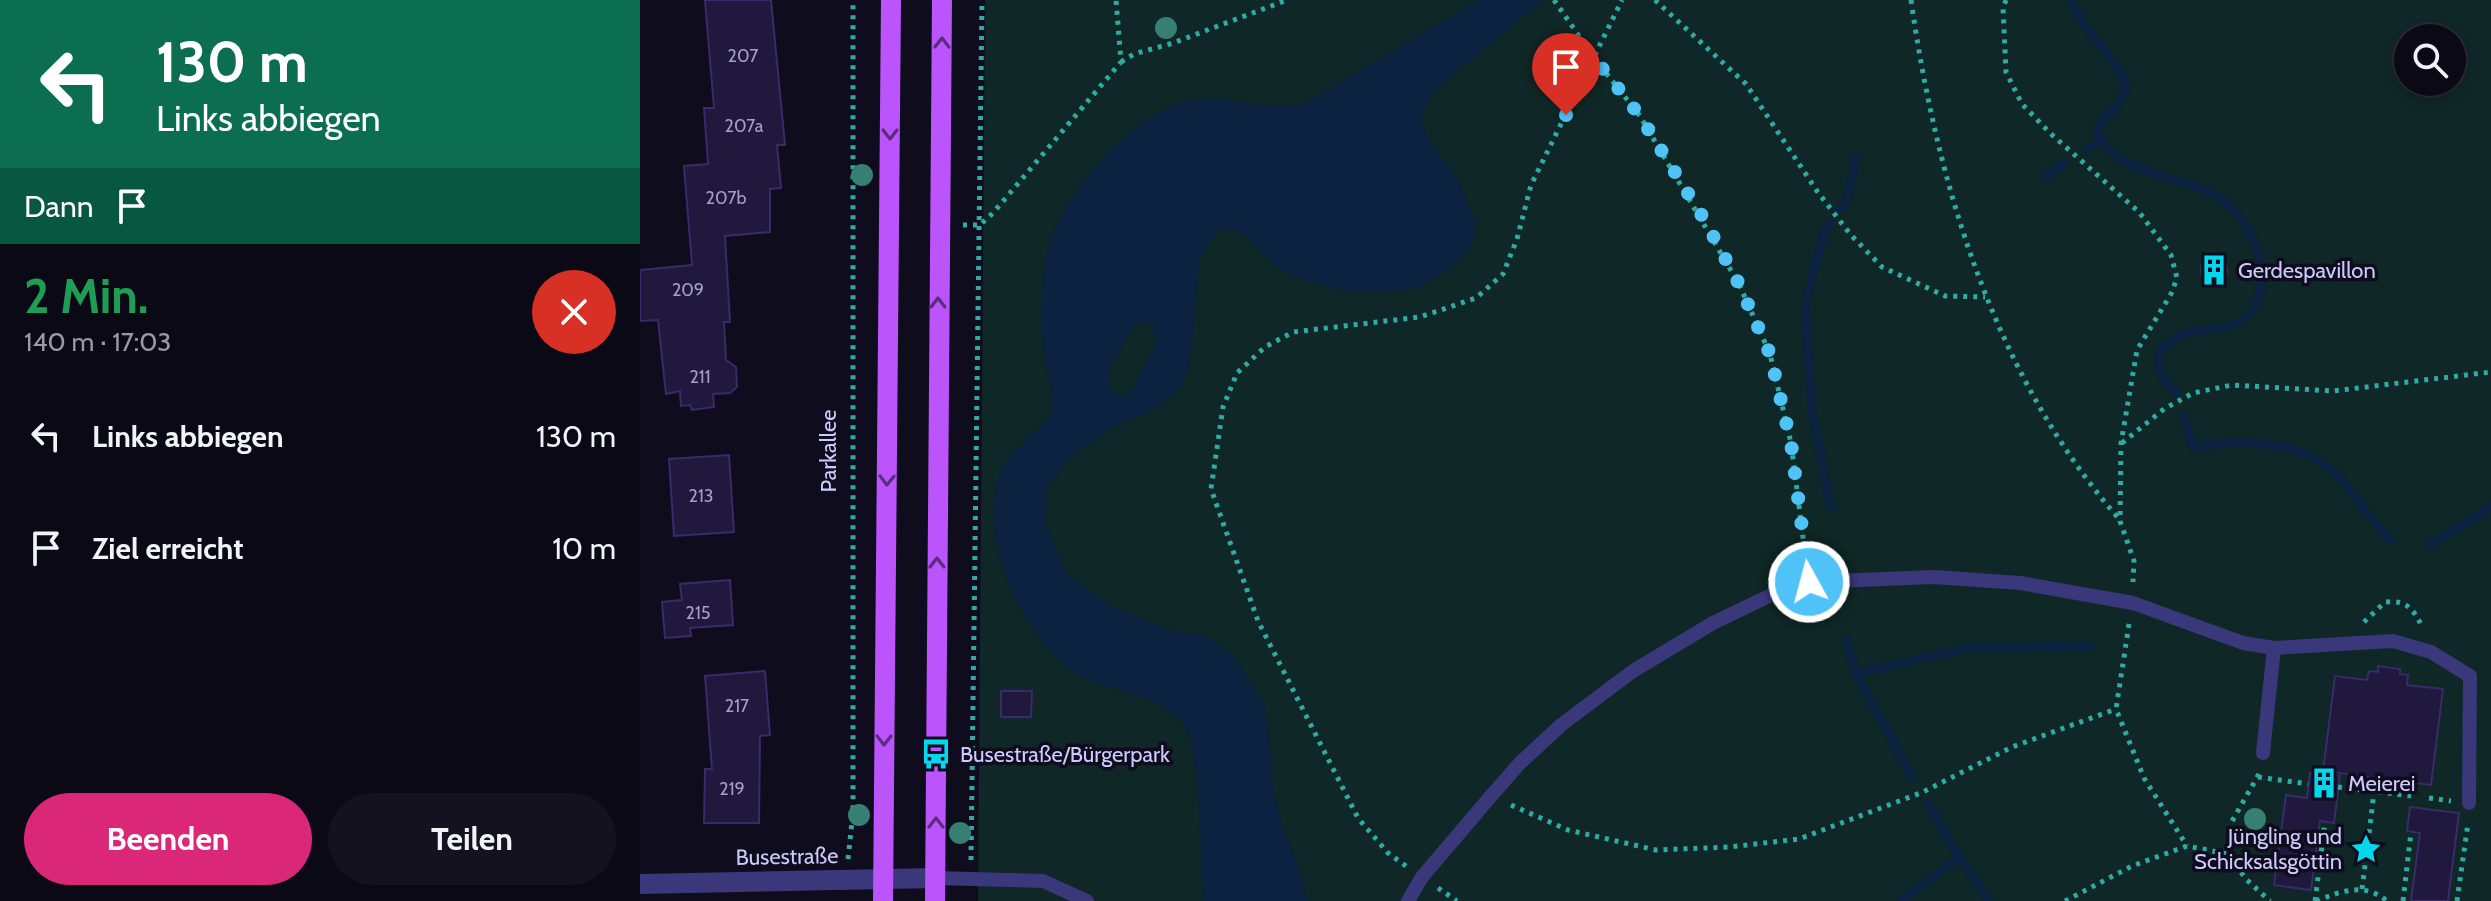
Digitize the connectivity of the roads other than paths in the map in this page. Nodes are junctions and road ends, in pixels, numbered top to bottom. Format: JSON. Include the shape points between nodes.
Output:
{"nodes":[{"id":1,"x":891,"y":0,"type":"edge"},
{"id":2,"x":942,"y":0,"type":"edge"},
{"id":3,"x":2274,"y":648,"type":"junction"},
{"id":4,"x":2263,"y":753,"type":"road end"},
{"id":5,"x":2469,"y":803,"type":"road end"},
{"id":6,"x":936,"y":878,"type":"junction"},
{"id":7,"x":884,"y":879,"type":"junction"},
{"id":8,"x":640,"y":884,"type":"edge"},
{"id":9,"x":883,"y":901,"type":"edge"},
{"id":10,"x":935,"y":901,"type":"edge"},
{"id":11,"x":1087,"y":901,"type":"edge"},
{"id":12,"x":1408,"y":901,"type":"edge"}],
"edges":[{"from":1,"to":7,"type":"main road","one_way":true},
{"from":6,"to":2,"type":"main road","one_way":true},
{"from":3,"to":4,"type":"lane"},
{"from":3,"to":5,"type":"lane","via":[[2393,641],[2431,652],[2470,676]]},
{"from":3,"to":12,"type":"lane","via":[[2243,643],[2133,603],[2020,583],[1934,577],[1809,582],[1713,623],[1633,671],[1561,725],[1491,796]]},
{"from":6,"to":7,"type":"street","name":"Busestraße"},
{"from":6,"to":10,"type":"main road"},
{"from":6,"to":11,"type":"lane","via":[[1043,881]]},
{"from":7,"to":8,"type":"street","name":"Busestraße"},
{"from":7,"to":9,"type":"main road"}]}
